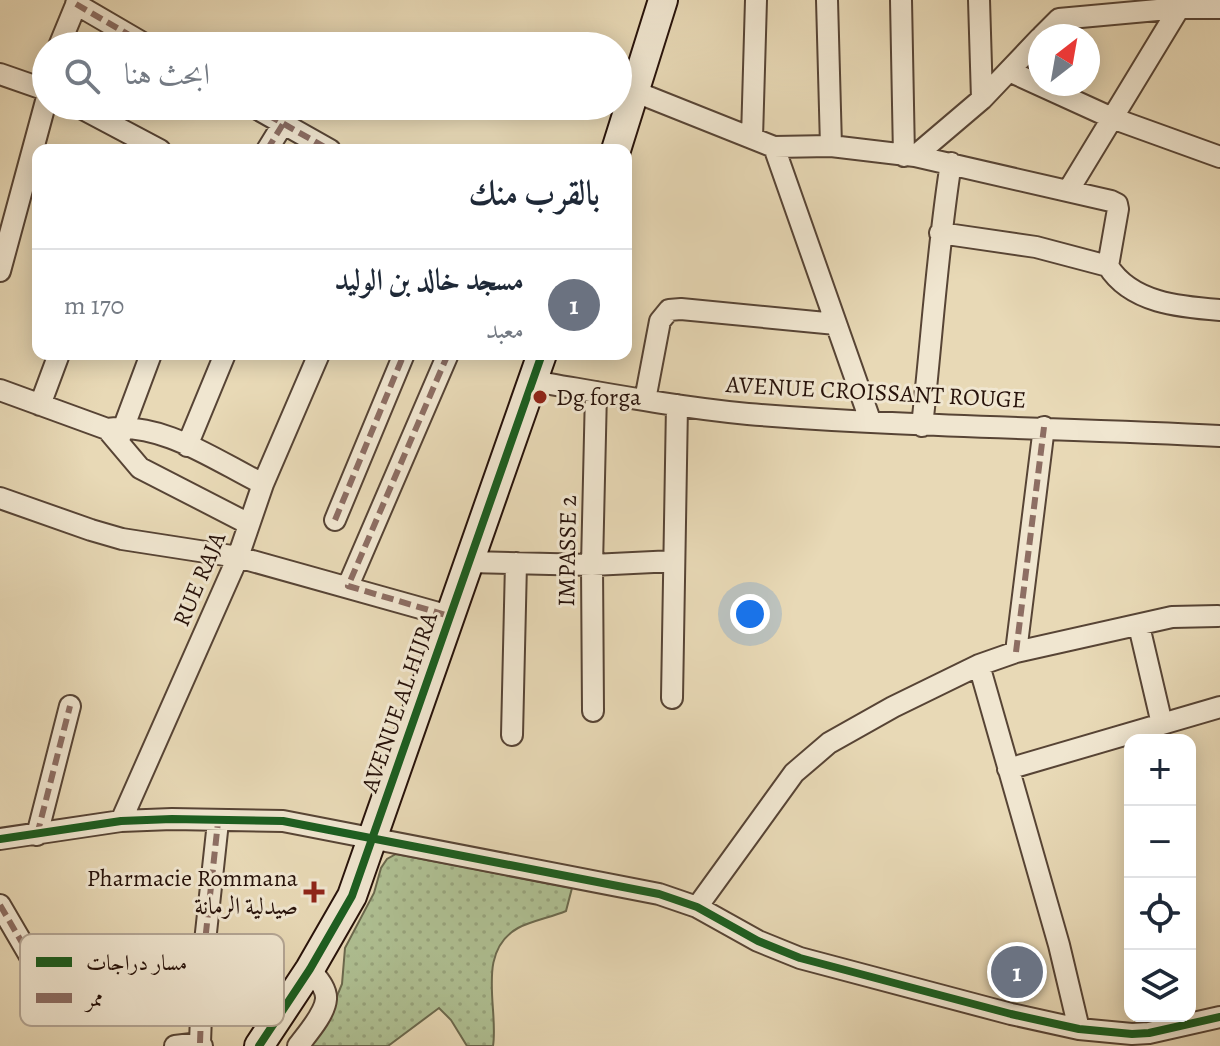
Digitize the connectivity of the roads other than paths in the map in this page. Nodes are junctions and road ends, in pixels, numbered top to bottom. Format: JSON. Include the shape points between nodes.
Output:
{"nodes":[{"id":1,"x":663,"y":0,"type":"edge"},
{"id":2,"x":756,"y":0,"type":"edge"},
{"id":3,"x":827,"y":0,"type":"edge"},
{"id":4,"x":901,"y":0,"type":"edge"},
{"id":5,"x":979,"y":0,"type":"edge"},
{"id":6,"x":77,"y":2,"type":"edge"},
{"id":7,"x":1181,"y":4,"type":"edge"},
{"id":8,"x":1220,"y":8,"type":"edge"},
{"id":9,"x":1058,"y":9,"type":"edge"},
{"id":10,"x":65,"y":32,"type":"edge"},
{"id":11,"x":125,"y":32,"type":"edge"},
{"id":12,"x":1028,"y":51,"type":"edge"},
{"id":13,"x":1009,"y":71,"type":"junction"},
{"id":14,"x":0,"y":74,"type":"edge"},
{"id":15,"x":32,"y":85,"type":"edge"},
{"id":16,"x":636,"y":92,"type":"junction"},
{"id":17,"x":982,"y":99,"type":"junction"},
{"id":18,"x":632,"y":104,"type":"edge"},
{"id":19,"x":1112,"y":118,"type":"junction"},
{"id":20,"x":41,"y":120,"type":"edge"},
{"id":21,"x":98,"y":120,"type":"edge"},
{"id":22,"x":276,"y":120,"type":"edge"},
{"id":23,"x":626,"y":120,"type":"edge"},
{"id":24,"x":283,"y":124,"type":"junction"},
{"id":25,"x":752,"y":138,"type":"junction"},
{"id":26,"x":34,"y":144,"type":"edge"},
{"id":27,"x":135,"y":144,"type":"edge"},
{"id":28,"x":271,"y":144,"type":"edge"},
{"id":29,"x":319,"y":144,"type":"edge"},
{"id":30,"x":618,"y":144,"type":"edge"},
{"id":31,"x":831,"y":146,"type":"junction"},
{"id":32,"x":774,"y":147,"type":"junction"},
{"id":33,"x":32,"y":153,"type":"edge"},
{"id":34,"x":910,"y":156,"type":"junction"},
{"id":35,"x":1220,"y":157,"type":"edge"},
{"id":36,"x":951,"y":163,"type":"junction"},
{"id":37,"x":1068,"y":191,"type":"junction"},
{"id":38,"x":940,"y":233,"type":"junction"},
{"id":39,"x":1108,"y":266,"type":"junction"},
{"id":40,"x":0,"y":271,"type":"edge"},
{"id":41,"x":1220,"y":310,"type":"edge"},
{"id":42,"x":836,"y":324,"type":"junction"},
{"id":43,"x":57,"y":360,"type":"edge"},
{"id":44,"x":148,"y":360,"type":"edge"},
{"id":45,"x":223,"y":360,"type":"edge"},
{"id":46,"x":316,"y":360,"type":"edge"},
{"id":47,"x":402,"y":360,"type":"edge"},
{"id":48,"x":445,"y":360,"type":"edge"},
{"id":49,"x":540,"y":360,"type":"edge"},
{"id":50,"x":532,"y":381,"type":"junction"},
{"id":51,"x":0,"y":390,"type":"edge"},
{"id":52,"x":596,"y":392,"type":"junction"},
{"id":53,"x":645,"y":400,"type":"junction"},
{"id":54,"x":40,"y":405,"type":"junction"},
{"id":55,"x":677,"y":405,"type":"junction"},
{"id":56,"x":870,"y":420,"type":"junction"},
{"id":57,"x":922,"y":426,"type":"junction"},
{"id":58,"x":1044,"y":427,"type":"junction"},
{"id":59,"x":117,"y":432,"type":"junction"},
{"id":60,"x":1220,"y":436,"type":"edge"},
{"id":61,"x":187,"y":446,"type":"junction"},
{"id":62,"x":263,"y":484,"type":"junction"},
{"id":63,"x":0,"y":498,"type":"edge"},
{"id":64,"x":335,"y":520,"type":"dead end"},
{"id":65,"x":249,"y":524,"type":"junction"},
{"id":66,"x":238,"y":557,"type":"junction"},
{"id":67,"x":674,"y":561,"type":"junction"},
{"id":68,"x":469,"y":562,"type":"junction"},
{"id":69,"x":516,"y":563,"type":"junction"},
{"id":70,"x":592,"y":565,"type":"junction"},
{"id":71,"x":348,"y":586,"type":"junction"},
{"id":72,"x":449,"y":616,"type":"junction"},
{"id":73,"x":1218,"y":616,"type":"edge"},
{"id":74,"x":1139,"y":626,"type":"junction"},
{"id":75,"x":1016,"y":652,"type":"junction"},
{"id":76,"x":979,"y":665,"type":"junction"},
{"id":77,"x":672,"y":698,"type":"dead end"},
{"id":78,"x":70,"y":706,"type":"dead end"},
{"id":79,"x":1220,"y":707,"type":"edge"},
{"id":80,"x":593,"y":711,"type":"dead end"},
{"id":81,"x":1162,"y":724,"type":"junction"},
{"id":82,"x":512,"y":735,"type":"dead end"},
{"id":83,"x":1008,"y":769,"type":"junction"},
{"id":84,"x":121,"y":821,"type":"junction"},
{"id":85,"x":218,"y":822,"type":"junction"},
{"id":86,"x":37,"y":835,"type":"junction"},
{"id":87,"x":0,"y":839,"type":"edge"},
{"id":88,"x":373,"y":840,"type":"junction"},
{"id":89,"x":0,"y":905,"type":"edge"},
{"id":90,"x":697,"y":907,"type":"junction"},
{"id":91,"x":206,"y":934,"type":"edge"},
{"id":92,"x":20,"y":939,"type":"edge"},
{"id":93,"x":310,"y":969,"type":"junction"},
{"id":94,"x":284,"y":1008,"type":"edge"},
{"id":95,"x":1220,"y":1017,"type":"edge"},
{"id":96,"x":272,"y":1026,"type":"edge"},
{"id":97,"x":1079,"y":1029,"type":"junction"},
{"id":98,"x":201,"y":1045,"type":"edge"},
{"id":99,"x":175,"y":1046,"type":"edge"},
{"id":100,"x":259,"y":1046,"type":"edge"},
{"id":101,"x":298,"y":1046,"type":"edge"}],
"edges":[{"from":1,"to":16,"type":"street"},
{"from":2,"to":25,"type":"street"},
{"from":3,"to":31,"type":"street"},
{"from":4,"to":34,"type":"street"},
{"from":5,"to":17,"type":"street"},
{"from":6,"to":10,"type":"street"},
{"from":6,"to":11,"type":"street"},
{"from":7,"to":8,"type":"street"},
{"from":7,"to":9,"type":"street"},
{"from":7,"to":19,"type":"street"},
{"from":12,"to":13,"type":"street"},
{"from":13,"to":17,"type":"street"},
{"from":13,"to":19,"type":"street"},
{"from":14,"to":15,"type":"street"},
{"from":16,"to":18,"type":"street"},
{"from":16,"to":25,"type":"street"},
{"from":17,"to":34,"type":"street"},
{"from":19,"to":35,"type":"street"},
{"from":19,"to":37,"type":"street"},
{"from":20,"to":26,"type":"street"},
{"from":21,"to":27,"type":"street"},
{"from":22,"to":24,"type":"street"},
{"from":23,"to":30,"type":"street"},
{"from":24,"to":28,"type":"street"},
{"from":24,"to":29,"type":"street"},
{"from":25,"to":32,"type":"street"},
{"from":31,"to":32,"type":"street"},
{"from":31,"to":34,"type":"street"},
{"from":32,"to":42,"type":"street"},
{"from":33,"to":40,"type":"street"},
{"from":34,"to":36,"type":"street"},
{"from":36,"to":37,"type":"street"},
{"from":36,"to":38,"type":"street"},
{"from":37,"to":39,"type":"street","via":[[1117,204]]},
{"from":38,"to":39,"type":"street","via":[[1036,247]]},
{"from":38,"to":57,"type":"street"},
{"from":39,"to":41,"type":"street","via":[[1141,296]]},
{"from":42,"to":53,"type":"street","via":[[669,310],[660,321]]},
{"from":42,"to":56,"type":"street"},
{"from":43,"to":54,"type":"street"},
{"from":44,"to":59,"type":"street"},
{"from":45,"to":61,"type":"street"},
{"from":46,"to":62,"type":"street","name":"RUE RAJA"},
{"from":47,"to":64,"type":"street"},
{"from":48,"to":71,"type":"street"},
{"from":49,"to":50,"type":"street","name":"AVENUE AL HIJRA"},
{"from":50,"to":52,"type":"street","name":"AVENUE CROISSANT ROUGE"},
{"from":50,"to":68,"type":"street","name":"AVENUE AL HIJRA"},
{"from":51,"to":54,"type":"street"},
{"from":52,"to":53,"type":"street","name":"AVENUE CROISSANT ROUGE"},
{"from":52,"to":70,"type":"street","name":"IMPASSE 2"},
{"from":53,"to":55,"type":"street","name":"AVENUE CROISSANT ROUGE"},
{"from":54,"to":59,"type":"street"},
{"from":55,"to":56,"type":"street","name":"AVENUE CROISSANT ROUGE"},
{"from":55,"to":67,"type":"street"},
{"from":56,"to":57,"type":"street","name":"AVENUE CROISSANT ROUGE"},
{"from":57,"to":58,"type":"street","name":"AVENUE CROISSANT ROUGE"},
{"from":58,"to":60,"type":"street","name":"AVENUE CROISSANT ROUGE"},
{"from":58,"to":75,"type":"street"},
{"from":59,"to":61,"type":"street","via":[[162,435]]},
{"from":59,"to":65,"type":"street","via":[[140,468]]},
{"from":61,"to":62,"type":"street"},
{"from":62,"to":65,"type":"street","name":"RUE RAJA"},
{"from":63,"to":66,"type":"street","via":[[122,539]]},
{"from":65,"to":66,"type":"street","name":"RUE RAJA"},
{"from":66,"to":71,"type":"street"},
{"from":66,"to":84,"type":"street","name":"RUE RAJA"},
{"from":67,"to":70,"type":"street"},
{"from":67,"to":77,"type":"street"},
{"from":68,"to":69,"type":"street"},
{"from":68,"to":72,"type":"street","name":"AVENUE AL HIJRA"},
{"from":69,"to":70,"type":"street"},
{"from":69,"to":82,"type":"street"},
{"from":70,"to":80,"type":"street","name":"IMPASSE 2"},
{"from":71,"to":72,"type":"street"},
{"from":72,"to":88,"type":"street","name":"AVENUE AL HIJRA"},
{"from":73,"to":74,"type":"street","via":[[1172,617]]},
{"from":74,"to":75,"type":"street"},
{"from":74,"to":81,"type":"street"},
{"from":75,"to":76,"type":"street"},
{"from":76,"to":83,"type":"street"},
{"from":76,"to":90,"type":"street","via":[[893,707],[810,757]]},
{"from":78,"to":86,"type":"street"},
{"from":79,"to":81,"type":"street"},
{"from":81,"to":83,"type":"street"},
{"from":83,"to":97,"type":"street"},
{"from":84,"to":85,"type":"street"},
{"from":84,"to":86,"type":"street"},
{"from":85,"to":88,"type":"street","via":[[293,822]]},
{"from":85,"to":91,"type":"street"},
{"from":86,"to":87,"type":"street"},
{"from":88,"to":90,"type":"street","via":[[659,894]]},
{"from":88,"to":93,"type":"street","name":"AVENUE AL HIJRA","via":[[352,896]]},
{"from":89,"to":92,"type":"street"},
{"from":90,"to":97,"type":"street","via":[[800,958]]},
{"from":93,"to":94,"type":"street","name":"AVENUE AL HIJRA"},
{"from":93,"to":101,"type":"street","via":[[326,998]]},
{"from":95,"to":97,"type":"street","via":[[1149,1033]]},
{"from":96,"to":100,"type":"street","name":"AVENUE AL HIJRA"},
{"from":98,"to":99,"type":"street"}]}
